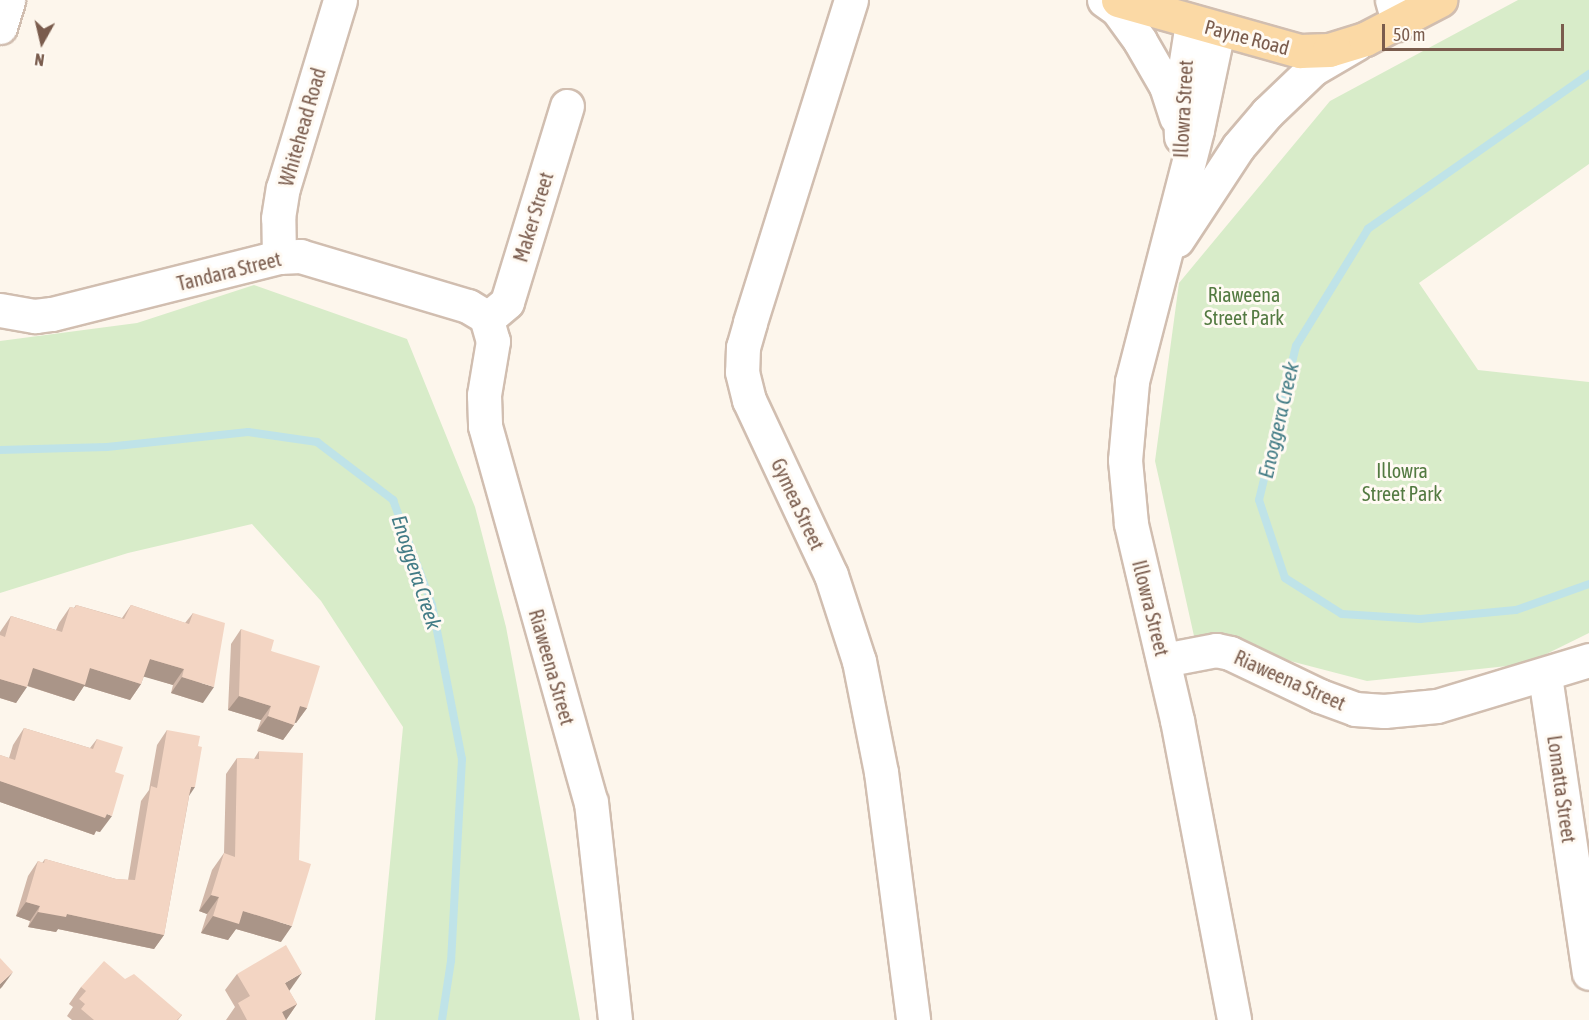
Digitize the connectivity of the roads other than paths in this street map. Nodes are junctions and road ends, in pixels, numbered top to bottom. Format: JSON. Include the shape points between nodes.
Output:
{"nodes":[{"id":1,"x":8,"y":0,"type":"edge"},
{"id":2,"x":340,"y":0,"type":"edge"},
{"id":3,"x":851,"y":0,"type":"edge"},
{"id":4,"x":1104,"y":0,"type":"edge"},
{"id":5,"x":1118,"y":0,"type":"edge"},
{"id":6,"x":1440,"y":0,"type":"edge"},
{"id":7,"x":1395,"y":12,"type":"edge"},
{"id":8,"x":1205,"y":26,"type":"junction"},
{"id":9,"x":0,"y":27,"type":"edge"},
{"id":10,"x":1365,"y":39,"type":"junction"},
{"id":11,"x":567,"y":106,"type":"dead end"},
{"id":12,"x":1180,"y":143,"type":"junction"},
{"id":13,"x":1179,"y":196,"type":"junction"},
{"id":14,"x":279,"y":257,"type":"junction"},
{"id":15,"x":1161,"y":268,"type":"junction"},
{"id":16,"x":0,"y":310,"type":"edge"},
{"id":17,"x":487,"y":319,"type":"junction"},
{"id":18,"x":1164,"y":660,"type":"junction"},
{"id":19,"x":1589,"y":660,"type":"edge"},
{"id":20,"x":1545,"y":676,"type":"junction"},
{"id":21,"x":1589,"y":973,"type":"edge"},
{"id":22,"x":615,"y":1020,"type":"edge"},
{"id":23,"x":913,"y":1020,"type":"edge"},
{"id":24,"x":1234,"y":1020,"type":"edge"}],
"edges":[{"from":1,"to":9,"type":"street"},
{"from":2,"to":14,"type":"street","name":"Whitehead Road","via":[[283,188],[278,218]]},
{"from":3,"to":23,"type":"street","name":"Gymea Street","via":[[748,331],[742,372],[749,400],[831,575],[859,661],[880,772]]},
{"from":4,"to":12,"type":"street","via":[[1127,22],[1166,86]]},
{"from":5,"to":8,"type":"main road","name":"Payne Road"},
{"from":6,"to":7,"type":"main road","name":"Payne Road"},
{"from":7,"to":10,"type":"main road","name":"Payne Road"},
{"from":8,"to":10,"type":"main road","name":"Payne Road","via":[[1299,51],[1329,50]]},
{"from":8,"to":12,"type":"street","name":"Illowra Street","via":[[1181,89]]},
{"from":8,"to":13,"type":"street","name":"Illowra Street"},
{"from":10,"to":15,"type":"street","via":[[1313,69],[1267,113],[1238,147]]},
{"from":11,"to":17,"type":"street","name":"Maker Street","via":[[507,302]]},
{"from":12,"to":13,"type":"street","name":"Illowra Street"},
{"from":13,"to":15,"type":"street","name":"Illowra Street"},
{"from":14,"to":16,"type":"street","name":"Tandara Street","via":[[52,314],[35,316]]},
{"from":14,"to":17,"type":"street","name":"Tandara Street","via":[[318,260],[468,306]]},
{"from":15,"to":18,"type":"street","name":"Illowra Street","via":[[1132,382],[1125,460],[1131,524]]},
{"from":17,"to":22,"type":"street","name":"Riaweena Street","via":[[493,341],[484,395],[485,426],[591,802]]},
{"from":18,"to":20,"type":"street","name":"Riaweena Street","via":[[1223,652],[1355,709],[1384,711],[1437,706]]},
{"from":18,"to":24,"type":"street","name":"Illowra Street"},
{"from":19,"to":20,"type":"street","name":"Riaweena Street"},
{"from":20,"to":21,"type":"street","name":"Lomatta Street"}]}
